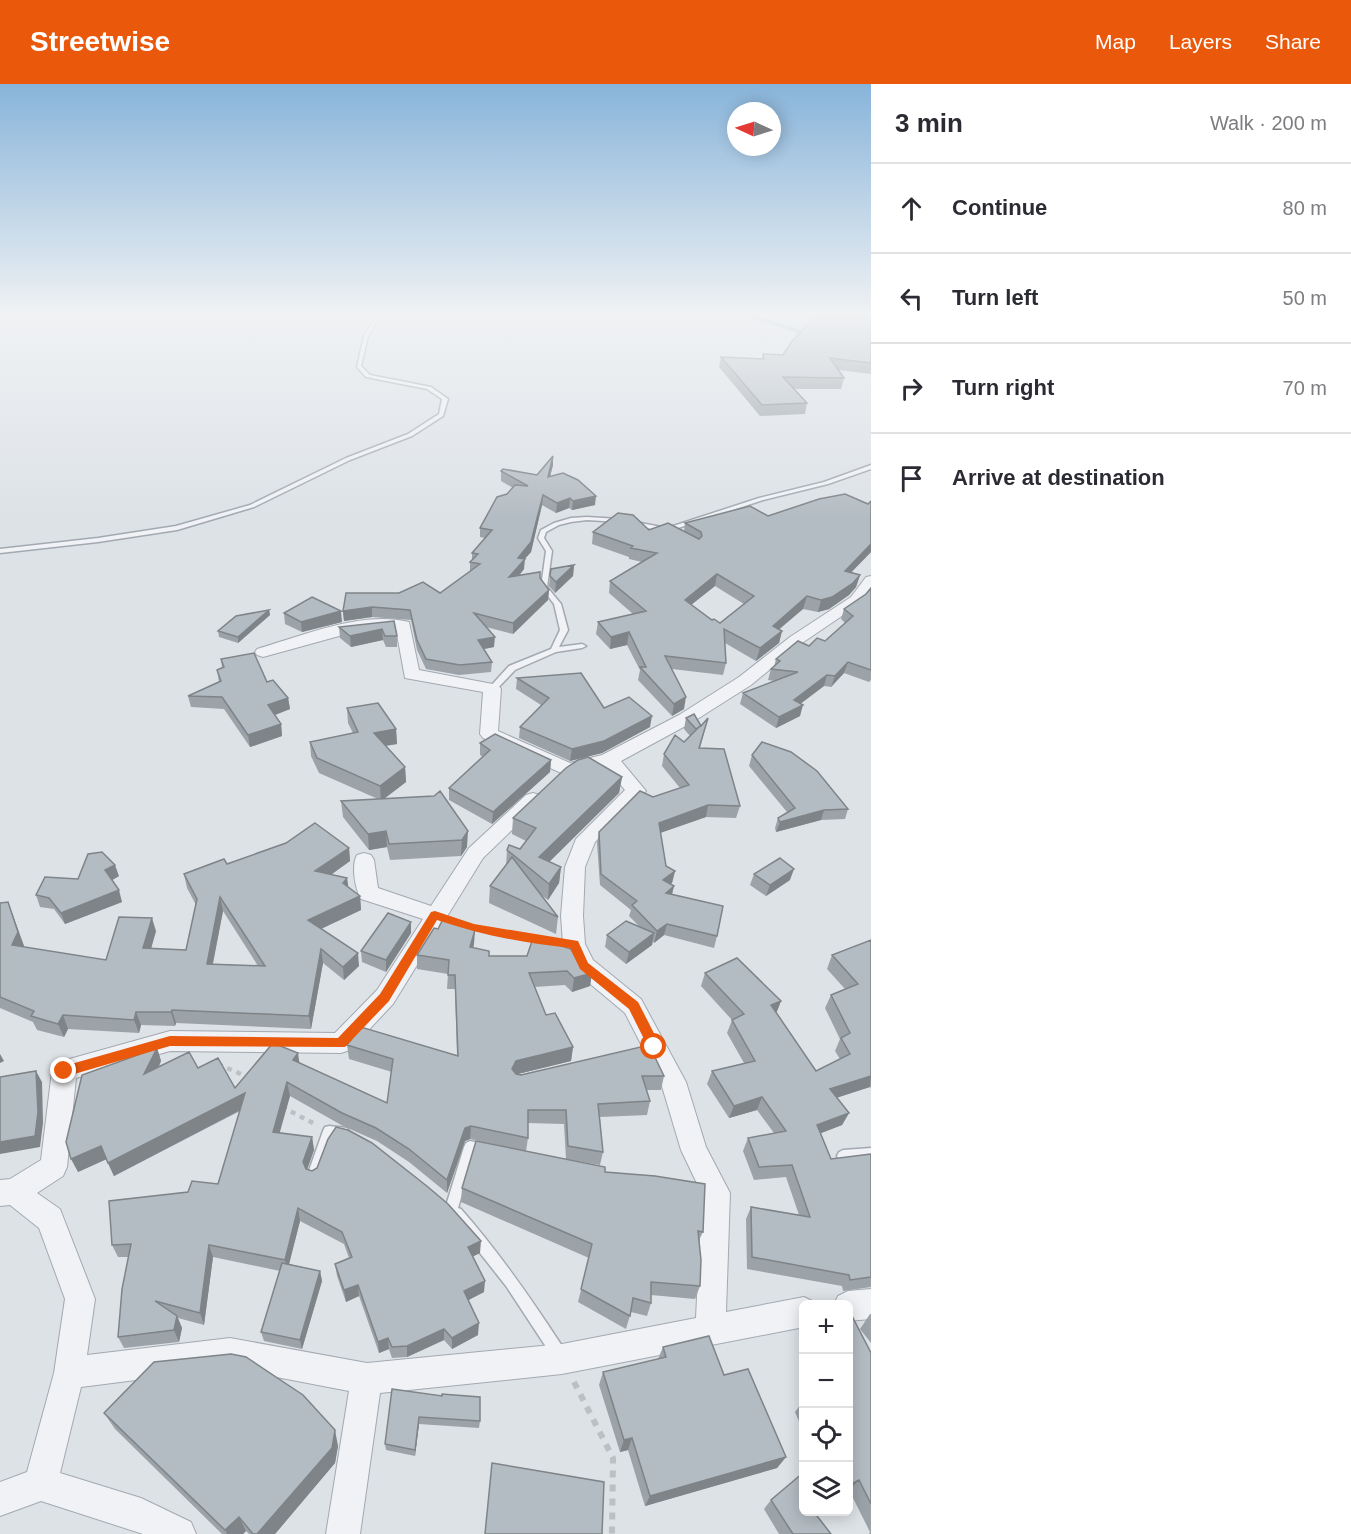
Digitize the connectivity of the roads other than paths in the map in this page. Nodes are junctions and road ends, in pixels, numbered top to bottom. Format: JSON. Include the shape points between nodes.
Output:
{"nodes":[{"id":1,"x":402,"y":383,"type":"edge"},
{"id":2,"x":871,"y":467,"type":"edge"},
{"id":3,"x":665,"y":529,"type":"junction"},
{"id":4,"x":675,"y":535,"type":"edge"},
{"id":5,"x":0,"y":550,"type":"edge"},
{"id":6,"x":871,"y":580,"type":"edge"},
{"id":7,"x":582,"y":646,"type":"dead end"},
{"id":8,"x":554,"y":650,"type":"junction"},
{"id":9,"x":263,"y":652,"type":"dead end"},
{"id":10,"x":492,"y":689,"type":"junction"},
{"id":11,"x":609,"y":759,"type":"junction"},
{"id":12,"x":568,"y":770,"type":"junction"},
{"id":13,"x":364,"y":860,"type":"dead end"},
{"id":14,"x":435,"y":915,"type":"junction"},
{"id":15,"x":359,"y":1140,"type":"edge"},
{"id":16,"x":502,"y":1154,"type":"edge"},
{"id":17,"x":871,"y":1154,"type":"edge"},
{"id":18,"x":843,"y":1156,"type":"edge"},
{"id":19,"x":313,"y":1176,"type":"edge"},
{"id":20,"x":7,"y":1192,"type":"edge"},
{"id":21,"x":437,"y":1196,"type":"edge"},
{"id":22,"x":451,"y":1209,"type":"junction"},
{"id":23,"x":871,"y":1304,"type":"edge"},
{"id":24,"x":853,"y":1306,"type":"edge"},
{"id":25,"x":799,"y":1313,"type":"edge"},
{"id":26,"x":710,"y":1331,"type":"junction"},
{"id":27,"x":562,"y":1359,"type":"junction"},
{"id":28,"x":69,"y":1373,"type":"junction"},
{"id":29,"x":367,"y":1379,"type":"junction"},
{"id":30,"x":41,"y":1484,"type":"junction"},
{"id":31,"x":0,"y":1498,"type":"edge"},
{"id":32,"x":179,"y":1534,"type":"edge"},
{"id":33,"x":344,"y":1534,"type":"edge"}],
"edges":[{"from":1,"to":5,"type":"lane","via":[[429,388],[445,399],[441,415],[410,435],[348,459],[252,506],[177,528]]},
{"from":2,"to":3,"type":"lane"},
{"from":3,"to":4,"type":"lane"},
{"from":3,"to":8,"type":"lane","via":[[597,519],[557,521],[543,531],[541,538],[549,551],[544,587],[557,604],[564,630]]},
{"from":6,"to":11,"type":"street","via":[[856,600],[796,640],[745,681],[685,719]]},
{"from":7,"to":8,"type":"lane"},
{"from":8,"to":10,"type":"lane","via":[[512,668]]},
{"from":9,"to":10,"type":"street","via":[[345,630],[388,623],[402,625],[411,674]]},
{"from":10,"to":12,"type":"street","via":[[489,734]]},
{"from":11,"to":12,"type":"street"},
{"from":11,"to":26,"type":"street","via":[[636,791],[586,839],[575,867],[574,944],[584,966],[633,1005],[649,1048],[673,1082],[710,1192]]},
{"from":12,"to":14,"type":"street","via":[[476,853]]},
{"from":13,"to":14,"type":"street","via":[[368,893]]},
{"from":14,"to":20,"type":"street","via":[[385,997],[340,1043],[170,1041],[64,1071],[54,1167]]},
{"from":15,"to":19,"type":"lane","via":[[341,1131],[329,1131]]},
{"from":16,"to":22,"type":"lane","via":[[470,1147]]},
{"from":17,"to":18,"type":"lane"},
{"from":20,"to":28,"type":"street","via":[[50,1219],[80,1299]]},
{"from":21,"to":22,"type":"lane"},
{"from":22,"to":27,"type":"lane","via":[[521,1294]]},
{"from":23,"to":24,"type":"street"},
{"from":25,"to":26,"type":"street"},
{"from":26,"to":27,"type":"street"},
{"from":27,"to":29,"type":"street"},
{"from":28,"to":29,"type":"street","via":[[230,1353]]},
{"from":28,"to":30,"type":"street"},
{"from":29,"to":33,"type":"street"},
{"from":30,"to":31,"type":"street"},
{"from":30,"to":32,"type":"street","via":[[141,1515]]}]}
